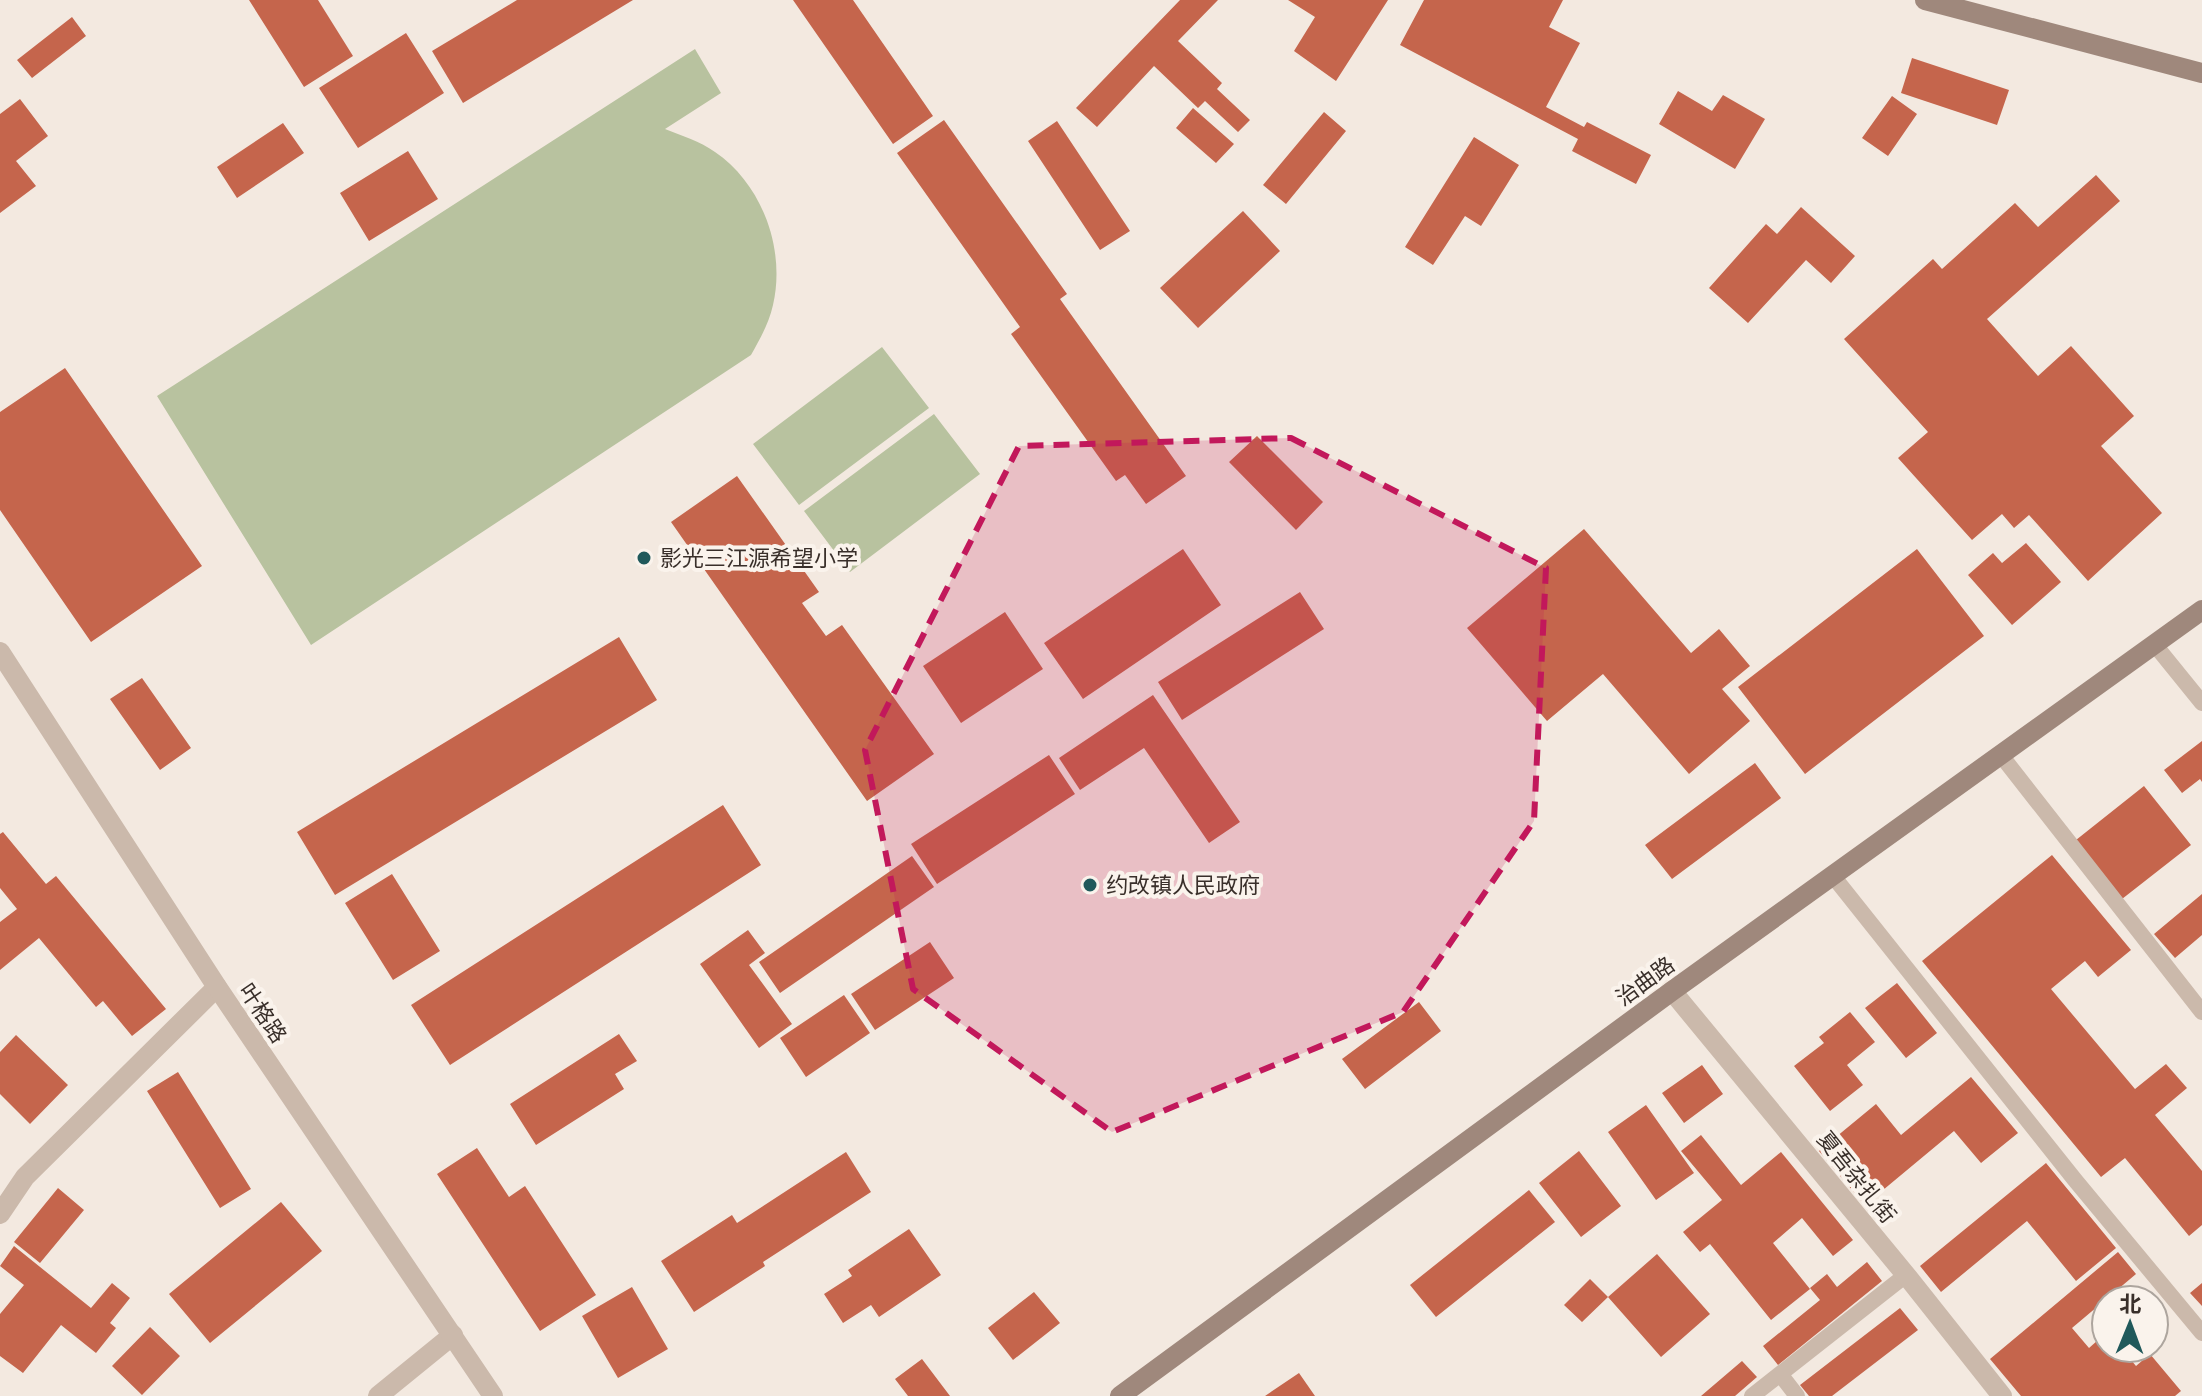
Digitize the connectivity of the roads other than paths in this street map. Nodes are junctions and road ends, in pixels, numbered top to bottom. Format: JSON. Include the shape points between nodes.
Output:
{"nodes":[{"id":1,"x":1925,"y":0,"type":"edge"},
{"id":2,"x":2202,"y":73,"type":"edge"},
{"id":3,"x":2202,"y":610,"type":"edge"},
{"id":4,"x":2155,"y":645,"type":"junction"},
{"id":5,"x":0,"y":652,"type":"edge"},
{"id":6,"x":2202,"y":703,"type":"edge"},
{"id":7,"x":2000,"y":754,"type":"junction"},
{"id":8,"x":1833,"y":876,"type":"junction"},
{"id":9,"x":217,"y":987,"type":"junction"},
{"id":10,"x":1672,"y":991,"type":"junction"},
{"id":11,"x":2202,"y":1012,"type":"edge"},
{"id":12,"x":0,"y":1214,"type":"edge"},
{"id":13,"x":1906,"y":1275,"type":"junction"},
{"id":14,"x":2202,"y":1333,"type":"edge"},
{"id":15,"x":453,"y":1335,"type":"junction"},
{"id":16,"x":1780,"y":1374,"type":"junction"},
{"id":17,"x":378,"y":1396,"type":"edge"},
{"id":18,"x":493,"y":1396,"type":"edge"},
{"id":19,"x":1120,"y":1396,"type":"edge"},
{"id":20,"x":1752,"y":1396,"type":"edge"},
{"id":21,"x":1797,"y":1396,"type":"edge"},
{"id":22,"x":2002,"y":1396,"type":"edge"}],
"edges":[{"from":1,"to":2,"type":"main road"},
{"from":3,"to":4,"type":"main road","name":"治曲路"},
{"from":4,"to":6,"type":"lane"},
{"from":4,"to":7,"type":"main road","name":"治曲路"},
{"from":5,"to":9,"type":"street","name":"叶格路"},
{"from":7,"to":8,"type":"main road","name":"治曲路"},
{"from":7,"to":11,"type":"lane"},
{"from":8,"to":10,"type":"main road","name":"治曲路"},
{"from":8,"to":14,"type":"lane"},
{"from":9,"to":12,"type":"street","via":[[25,1177]]},
{"from":9,"to":15,"type":"street","name":"叶格路"},
{"from":10,"to":13,"type":"street","name":"夏吾杂扎街"},
{"from":10,"to":19,"type":"main road","name":"治曲路"},
{"from":13,"to":16,"type":"lane"},
{"from":13,"to":22,"type":"street","name":"夏吾杂扎街"},
{"from":15,"to":17,"type":"street"},
{"from":15,"to":18,"type":"street","name":"叶格路"},
{"from":16,"to":20,"type":"lane"},
{"from":16,"to":21,"type":"lane"}]}
